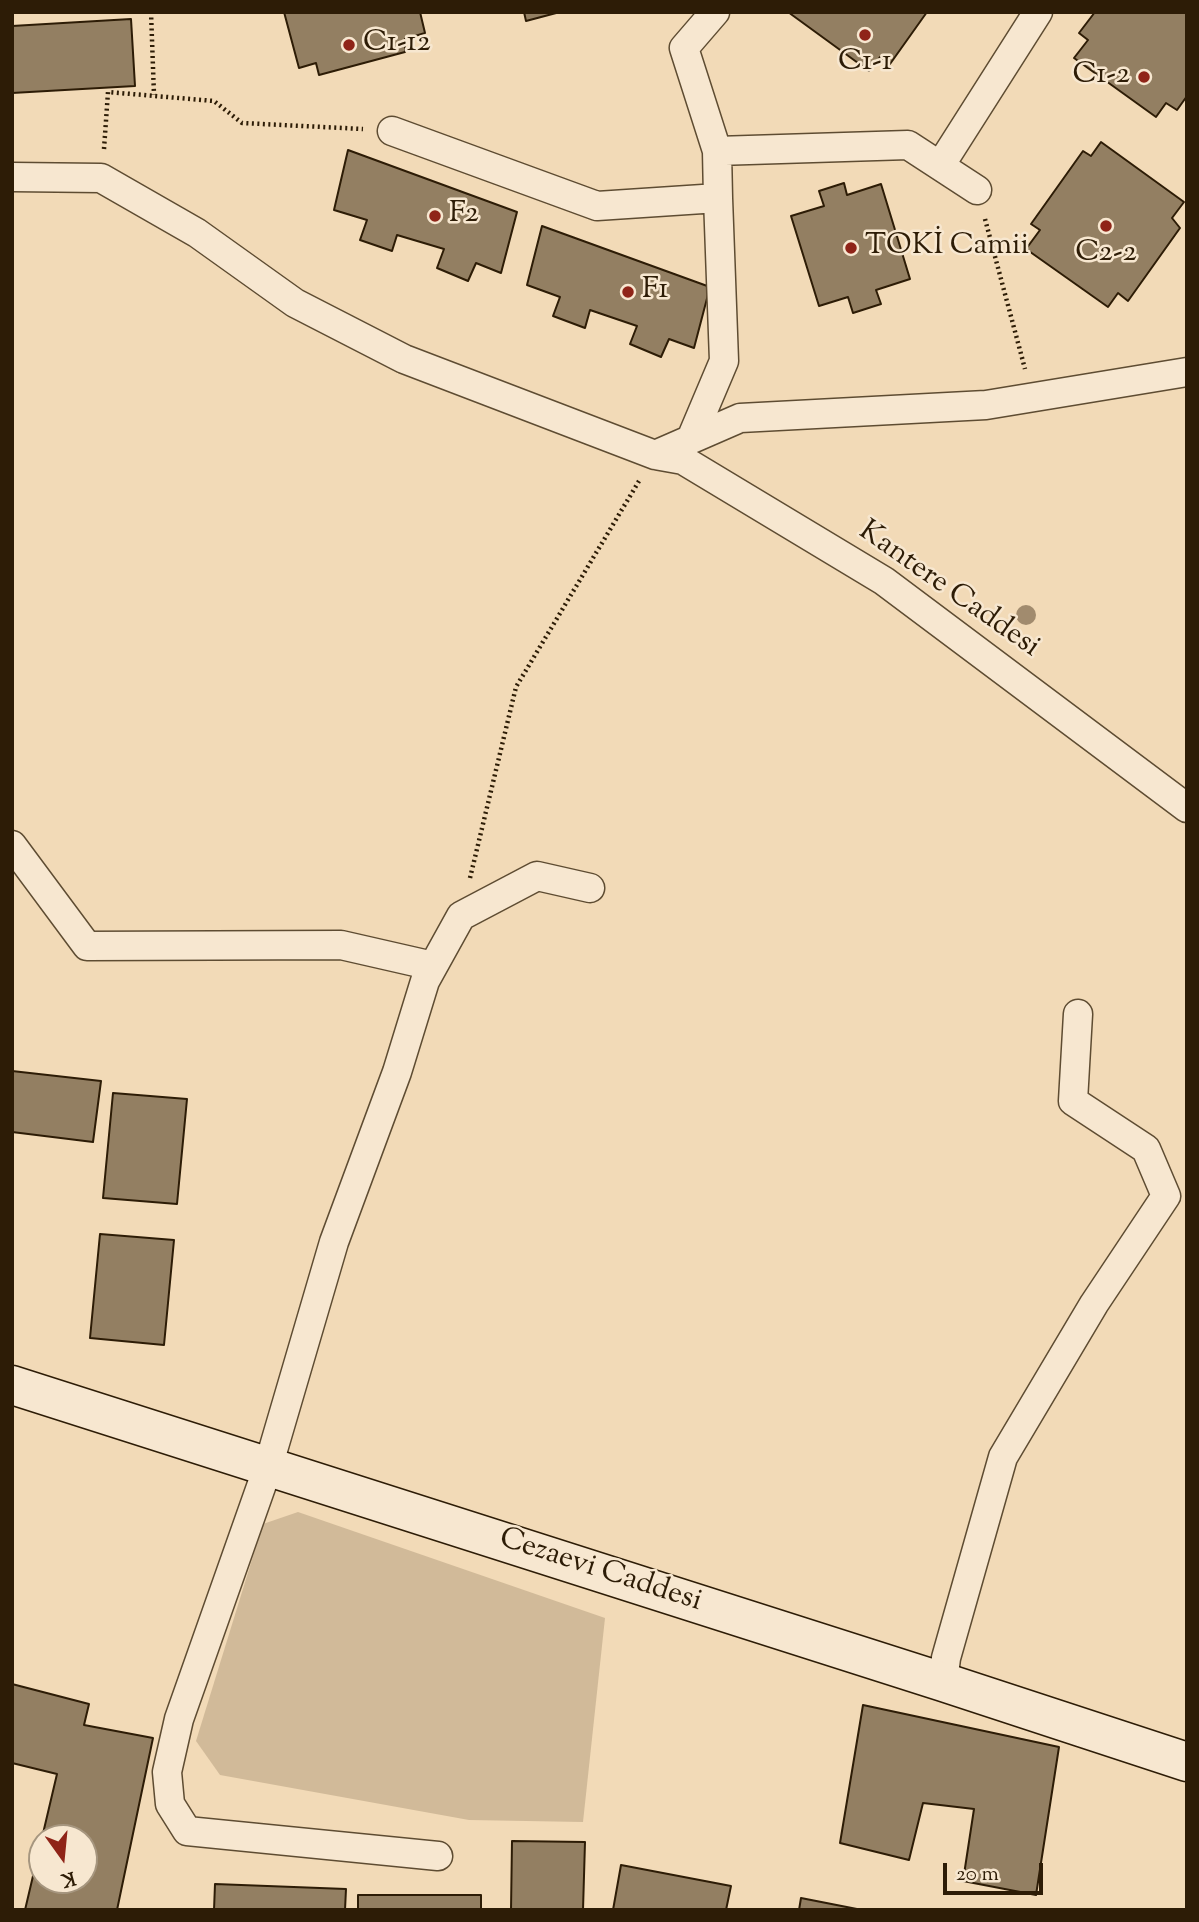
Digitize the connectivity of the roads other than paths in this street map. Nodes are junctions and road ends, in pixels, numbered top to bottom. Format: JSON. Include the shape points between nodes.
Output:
{"nodes":[{"id":1,"x":715,"y":12,"type":"edge"},
{"id":2,"x":1038,"y":12,"type":"edge"},
{"id":3,"x":392,"y":131,"type":"road end"},
{"id":4,"x":717,"y":151,"type":"junction"},
{"id":5,"x":940,"y":166,"type":"junction"},
{"id":6,"x":12,"y":177,"type":"edge"},
{"id":7,"x":977,"y":190,"type":"road end"},
{"id":8,"x":718,"y":198,"type":"junction"},
{"id":9,"x":1187,"y":372,"type":"edge"},
{"id":10,"x":691,"y":439,"type":"junction"},
{"id":11,"x":655,"y":455,"type":"junction"},
{"id":12,"x":1187,"y":808,"type":"edge"},
{"id":13,"x":12,"y":845,"type":"edge"},
{"id":14,"x":590,"y":888,"type":"dead end"},
{"id":15,"x":433,"y":966,"type":"junction"},
{"id":16,"x":1079,"y":1014,"type":"dead end"},
{"id":17,"x":12,"y":1385,"type":"edge"},
{"id":18,"x":268,"y":1467,"type":"junction"},
{"id":19,"x":943,"y":1682,"type":"junction"},
{"id":20,"x":1187,"y":1762,"type":"edge"},
{"id":21,"x":438,"y":1856,"type":"dead end"}],
"edges":[{"from":1,"to":4,"type":"street","via":[[684,48]]},
{"from":2,"to":5,"type":"street"},
{"from":3,"to":8,"type":"street","via":[[597,205]]},
{"from":4,"to":5,"type":"street","via":[[908,145]]},
{"from":4,"to":8,"type":"street"},
{"from":5,"to":7,"type":"street"},
{"from":6,"to":11,"type":"street","name":"Kantere Caddesi","via":[[102,177],[197,233],[295,303],[404,359]]},
{"from":8,"to":10,"type":"street","via":[[724,361]]},
{"from":9,"to":10,"type":"street","via":[[986,405],[740,418]]},
{"from":10,"to":11,"type":"street"},
{"from":11,"to":12,"type":"street","name":"Kantere Caddesi","via":[[683,460],[884,581]]},
{"from":13,"to":15,"type":"street","via":[[87,946],[341,945]]},
{"from":14,"to":15,"type":"street","via":[[537,876],[461,916]]},
{"from":15,"to":18,"type":"street","via":[[334,1242]]},
{"from":16,"to":19,"type":"street","via":[[1073,1101],[1146,1149],[1166,1196],[1094,1304],[1003,1457],[946,1657]]},
{"from":17,"to":18,"type":"street","name":"Cezaevi Caddesi"},
{"from":18,"to":19,"type":"street","name":"Cezaevi Caddesi"},
{"from":18,"to":21,"type":"street","via":[[179,1719],[167,1772],[170,1804],[187,1831]]},
{"from":19,"to":20,"type":"street","name":"Cezaevi Caddesi"}]}
